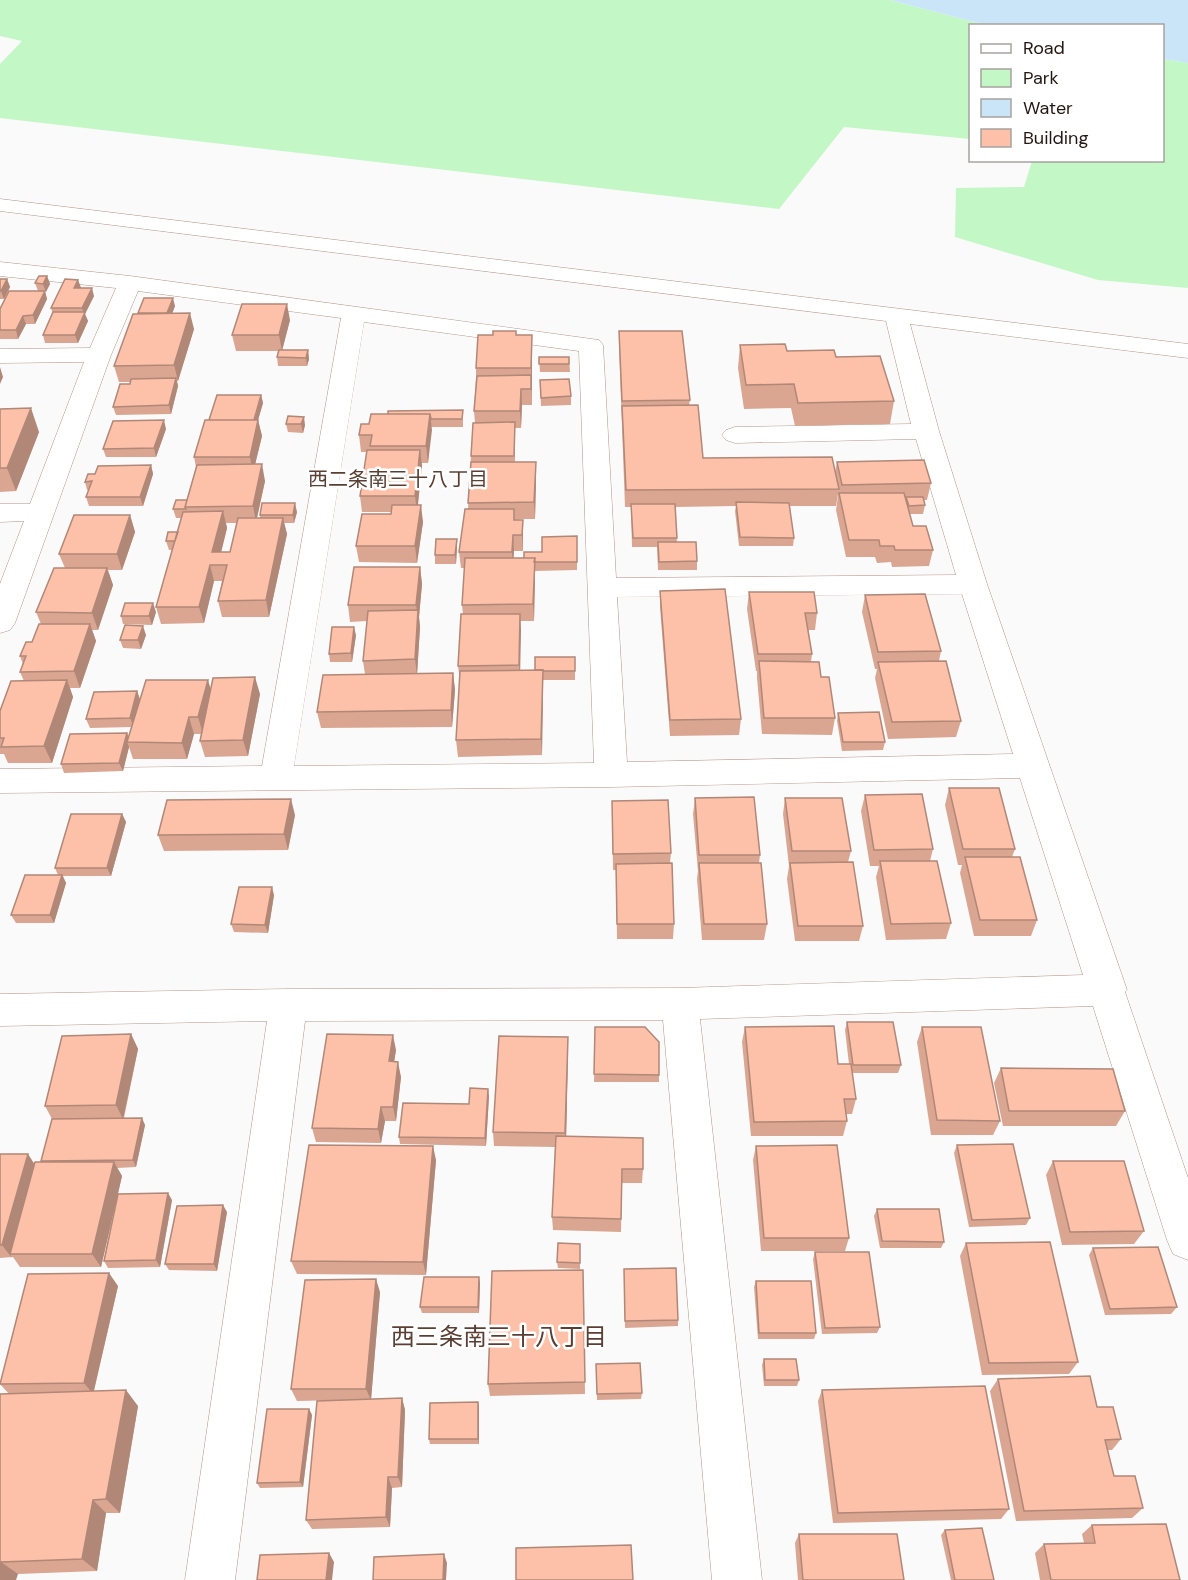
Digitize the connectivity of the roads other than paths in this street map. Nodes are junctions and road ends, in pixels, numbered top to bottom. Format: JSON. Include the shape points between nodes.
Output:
{"nodes":[{"id":1,"x":0,"y":205,"type":"edge"},
{"id":2,"x":0,"y":269,"type":"edge"},
{"id":3,"x":130,"y":283,"type":"junction"},
{"id":4,"x":354,"y":313,"type":"junction"},
{"id":5,"x":896,"y":315,"type":"junction"},
{"id":6,"x":1188,"y":351,"type":"edge"},
{"id":7,"x":99,"y":355,"type":"junction"},
{"id":8,"x":0,"y":356,"type":"edge"},
{"id":9,"x":926,"y":431,"type":"junction"},
{"id":10,"x":735,"y":435,"type":"dead end"},
{"id":11,"x":41,"y":512,"type":"junction"},
{"id":12,"x":0,"y":513,"type":"edge"},
{"id":13,"x":974,"y":584,"type":"junction"},
{"id":14,"x":604,"y":588,"type":"junction"},
{"id":15,"x":0,"y":623,"type":"edge"},
{"id":16,"x":1032,"y":766,"type":"junction"},
{"id":17,"x":610,"y":775,"type":"junction"},
{"id":18,"x":276,"y":778,"type":"junction"},
{"id":19,"x":0,"y":782,"type":"edge"},
{"id":20,"x":1108,"y":990,"type":"junction"},
{"id":21,"x":288,"y":1005,"type":"junction"},
{"id":22,"x":680,"y":1005,"type":"junction"},
{"id":23,"x":0,"y":1010,"type":"edge"},
{"id":24,"x":1188,"y":1240,"type":"edge"},
{"id":25,"x":210,"y":1580,"type":"edge"},
{"id":26,"x":737,"y":1580,"type":"edge"}],
"edges":[{"from":1,"to":5,"type":"street"},
{"from":2,"to":3,"type":"street"},
{"from":3,"to":4,"type":"street"},
{"from":3,"to":7,"type":"street"},
{"from":4,"to":14,"type":"street","via":[[591,345]]},
{"from":4,"to":18,"type":"street"},
{"from":5,"to":6,"type":"street"},
{"from":5,"to":9,"type":"street"},
{"from":7,"to":8,"type":"street"},
{"from":7,"to":11,"type":"street"},
{"from":9,"to":10,"type":"street"},
{"from":9,"to":13,"type":"street"},
{"from":11,"to":12,"type":"street"},
{"from":11,"to":15,"type":"street"},
{"from":13,"to":14,"type":"street"},
{"from":13,"to":16,"type":"street"},
{"from":14,"to":17,"type":"street"},
{"from":16,"to":17,"type":"street"},
{"from":16,"to":20,"type":"street"},
{"from":17,"to":18,"type":"street"},
{"from":18,"to":19,"type":"street"},
{"from":20,"to":22,"type":"street"},
{"from":20,"to":24,"type":"street"},
{"from":21,"to":22,"type":"street"},
{"from":21,"to":23,"type":"street"},
{"from":21,"to":25,"type":"street"},
{"from":22,"to":26,"type":"street"}]}
